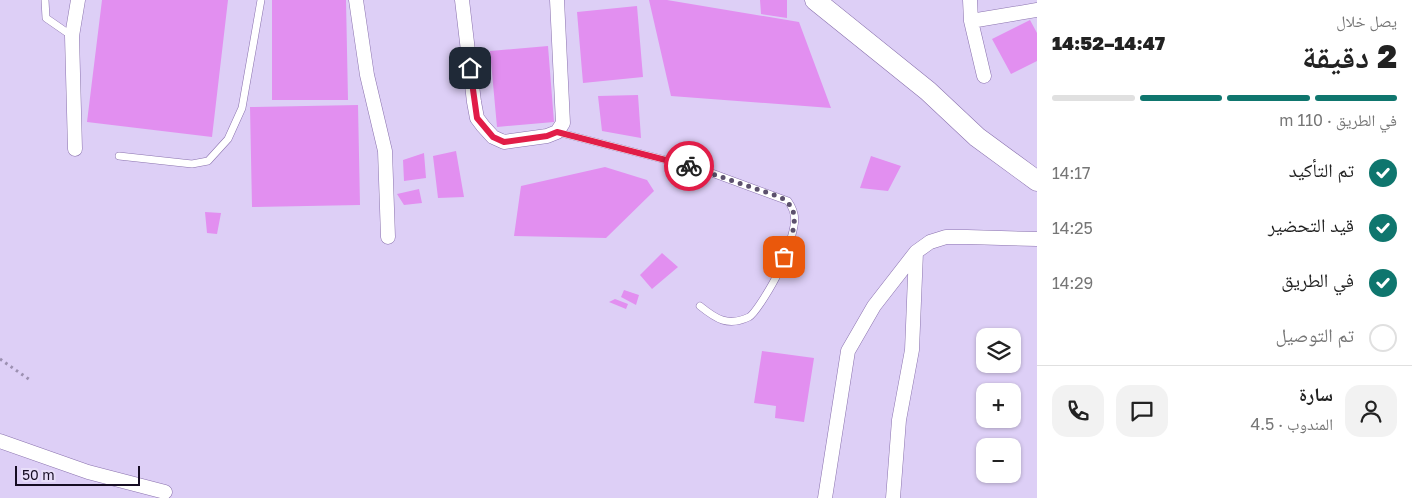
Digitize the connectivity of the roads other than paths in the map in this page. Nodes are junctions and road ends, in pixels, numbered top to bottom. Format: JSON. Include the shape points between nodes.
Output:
{"nodes":[{"id":1,"x":45,"y":0,"type":"edge"},
{"id":2,"x":78,"y":0,"type":"edge"},
{"id":3,"x":261,"y":0,"type":"edge"},
{"id":4,"x":356,"y":0,"type":"edge"},
{"id":5,"x":462,"y":0,"type":"edge"},
{"id":6,"x":557,"y":0,"type":"edge"},
{"id":7,"x":815,"y":0,"type":"edge"},
{"id":8,"x":970,"y":0,"type":"edge"},
{"id":9,"x":1037,"y":10,"type":"edge"},
{"id":10,"x":971,"y":21,"type":"junction"},
{"id":11,"x":72,"y":36,"type":"junction"},
{"id":12,"x":984,"y":76,"type":"dead end"},
{"id":13,"x":557,"y":132,"type":"junction"},
{"id":14,"x":75,"y":149,"type":"dead end"},
{"id":15,"x":119,"y":156,"type":"dead end"},
{"id":16,"x":1037,"y":181,"type":"edge"},
{"id":17,"x":388,"y":237,"type":"dead end"},
{"id":18,"x":1037,"y":240,"type":"edge"},
{"id":19,"x":916,"y":252,"type":"junction"},
{"id":20,"x":700,"y":306,"type":"dead end"},
{"id":21,"x":0,"y":441,"type":"edge"},
{"id":22,"x":165,"y":492,"type":"dead end"},
{"id":23,"x":825,"y":498,"type":"edge"},
{"id":24,"x":893,"y":498,"type":"edge"}],
"edges":[{"from":1,"to":11,"type":"lane","via":[[46,18]]},
{"from":2,"to":11,"type":"street"},
{"from":3,"to":15,"type":"lane","via":[[242,108],[228,139],[208,161],[192,164]]},
{"from":4,"to":17,"type":"street","via":[[366,75],[385,151]]},
{"from":5,"to":13,"type":"street","via":[[477,118],[493,137],[504,142]]},
{"from":6,"to":13,"type":"street","via":[[564,114]]},
{"from":7,"to":16,"type":"street","via":[[928,91],[978,137]]},
{"from":8,"to":10,"type":"street"},
{"from":9,"to":10,"type":"street"},
{"from":10,"to":12,"type":"street"},
{"from":11,"to":14,"type":"street"},
{"from":13,"to":20,"type":"lane","via":[[702,169],[788,201],[792,206],[794,225],[778,273],[751,316],[726,321]]},
{"from":18,"to":19,"type":"street","via":[[946,237],[930,242]]},
{"from":19,"to":23,"type":"street","via":[[874,306],[848,351]]},
{"from":19,"to":24,"type":"street","via":[[912,350],[899,420]]},
{"from":21,"to":22,"type":"street","via":[[88,472]]}]}
